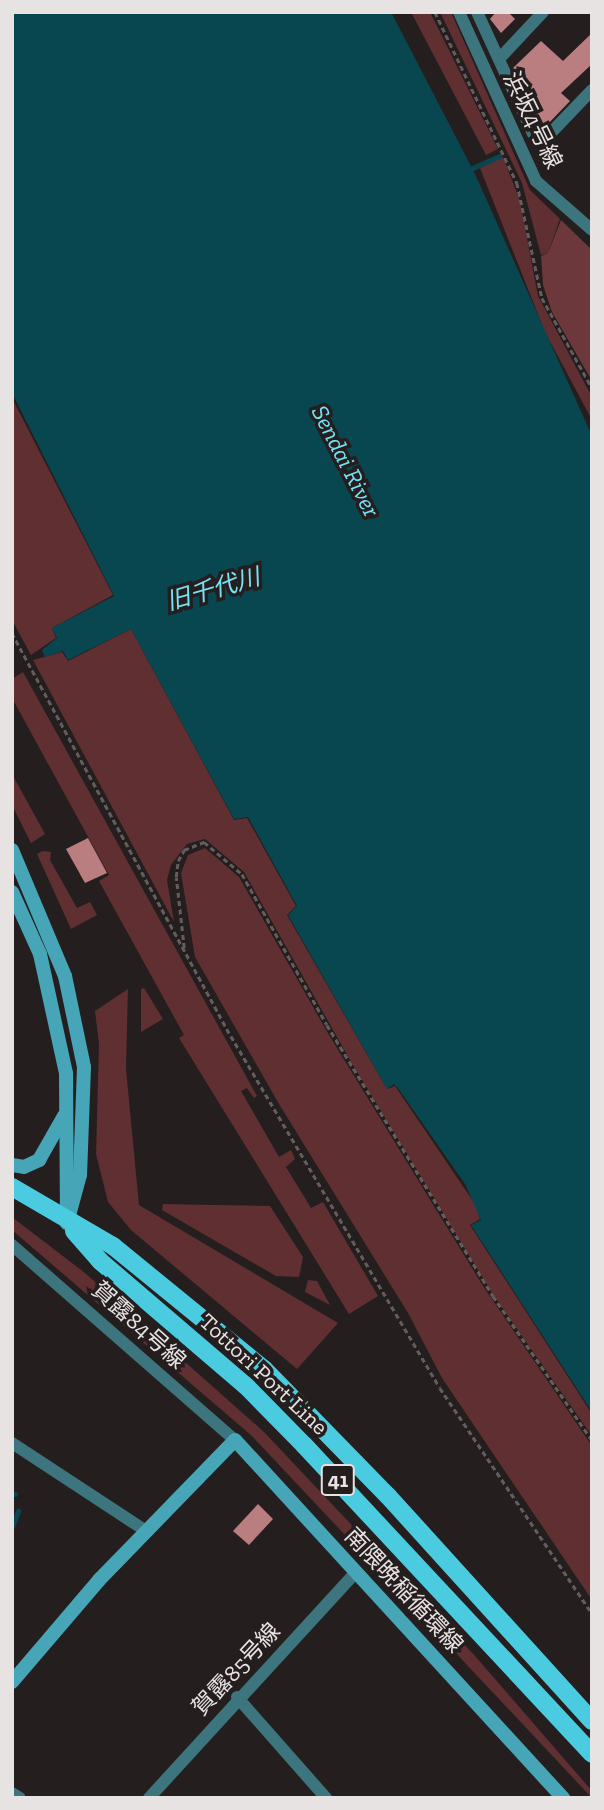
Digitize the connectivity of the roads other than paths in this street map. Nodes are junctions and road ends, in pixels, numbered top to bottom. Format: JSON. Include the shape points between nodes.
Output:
{"nodes":[{"id":1,"x":459,"y":12,"type":"edge"},
{"id":2,"x":477,"y":12,"type":"edge"},
{"id":3,"x":542,"y":12,"type":"edge"},
{"id":4,"x":500,"y":58,"type":"junction"},
{"id":5,"x":592,"y":90,"type":"edge"},
{"id":6,"x":592,"y":230,"type":"edge"},
{"id":7,"x":12,"y":850,"type":"edge"},
{"id":8,"x":12,"y":892,"type":"edge"},
{"id":9,"x":67,"y":1110,"type":"junction"},
{"id":10,"x":12,"y":1165,"type":"edge"},
{"id":11,"x":12,"y":1187,"type":"edge"},
{"id":12,"x":68,"y":1223,"type":"junction"},
{"id":13,"x":12,"y":1245,"type":"edge"},
{"id":14,"x":235,"y":1440,"type":"junction"},
{"id":15,"x":12,"y":1444,"type":"edge"},
{"id":16,"x":146,"y":1531,"type":"junction"},
{"id":17,"x":356,"y":1572,"type":"junction"},
{"id":18,"x":12,"y":1682,"type":"edge"},
{"id":19,"x":237,"y":1698,"type":"junction"},
{"id":20,"x":592,"y":1721,"type":"edge"},
{"id":21,"x":592,"y":1754,"type":"edge"},
{"id":22,"x":12,"y":1793,"type":"edge"},
{"id":23,"x":20,"y":1798,"type":"edge"},
{"id":24,"x":149,"y":1798,"type":"edge"},
{"id":25,"x":326,"y":1798,"type":"edge"},
{"id":26,"x":563,"y":1798,"type":"edge"}],
"edges":[{"from":1,"to":6,"type":"street","name":"浜坂4号線","via":[[536,181]]},
{"from":2,"to":4,"type":"street"},
{"from":3,"to":4,"type":"street"},
{"from":4,"to":5,"type":"street","via":[[534,136],[545,139]]},
{"from":7,"to":12,"type":"street","via":[[65,976],[84,1067],[80,1175]]},
{"from":8,"to":9,"type":"street","via":[[40,954],[53,1001],[66,1073]]},
{"from":9,"to":10,"type":"street","via":[[39,1160],[24,1167]]},
{"from":9,"to":12,"type":"street"},
{"from":11,"to":12,"type":"main road","name":"Tottori Port Line","number":"41"},
{"from":12,"to":20,"type":"main road","name":"Tottori Port Line","number":"41","via":[[113,1246],[264,1370],[388,1496]]},
{"from":12,"to":21,"type":"main road","name":"Tottori Port Line","number":"41","via":[[100,1261],[246,1386],[295,1435]]},
{"from":13,"to":14,"type":"street","name":"賀露84号線"},
{"from":14,"to":16,"type":"street"},
{"from":14,"to":17,"type":"street","name":"南隈晩稲循環線"},
{"from":15,"to":16,"type":"street"},
{"from":16,"to":18,"type":"street"},
{"from":17,"to":19,"type":"street","name":"賀露85号線"},
{"from":17,"to":26,"type":"street","name":"南隈晩稲循環線"},
{"from":19,"to":24,"type":"street","name":"賀露85号線"},
{"from":19,"to":25,"type":"street"},
{"from":22,"to":23,"type":"street"}]}
